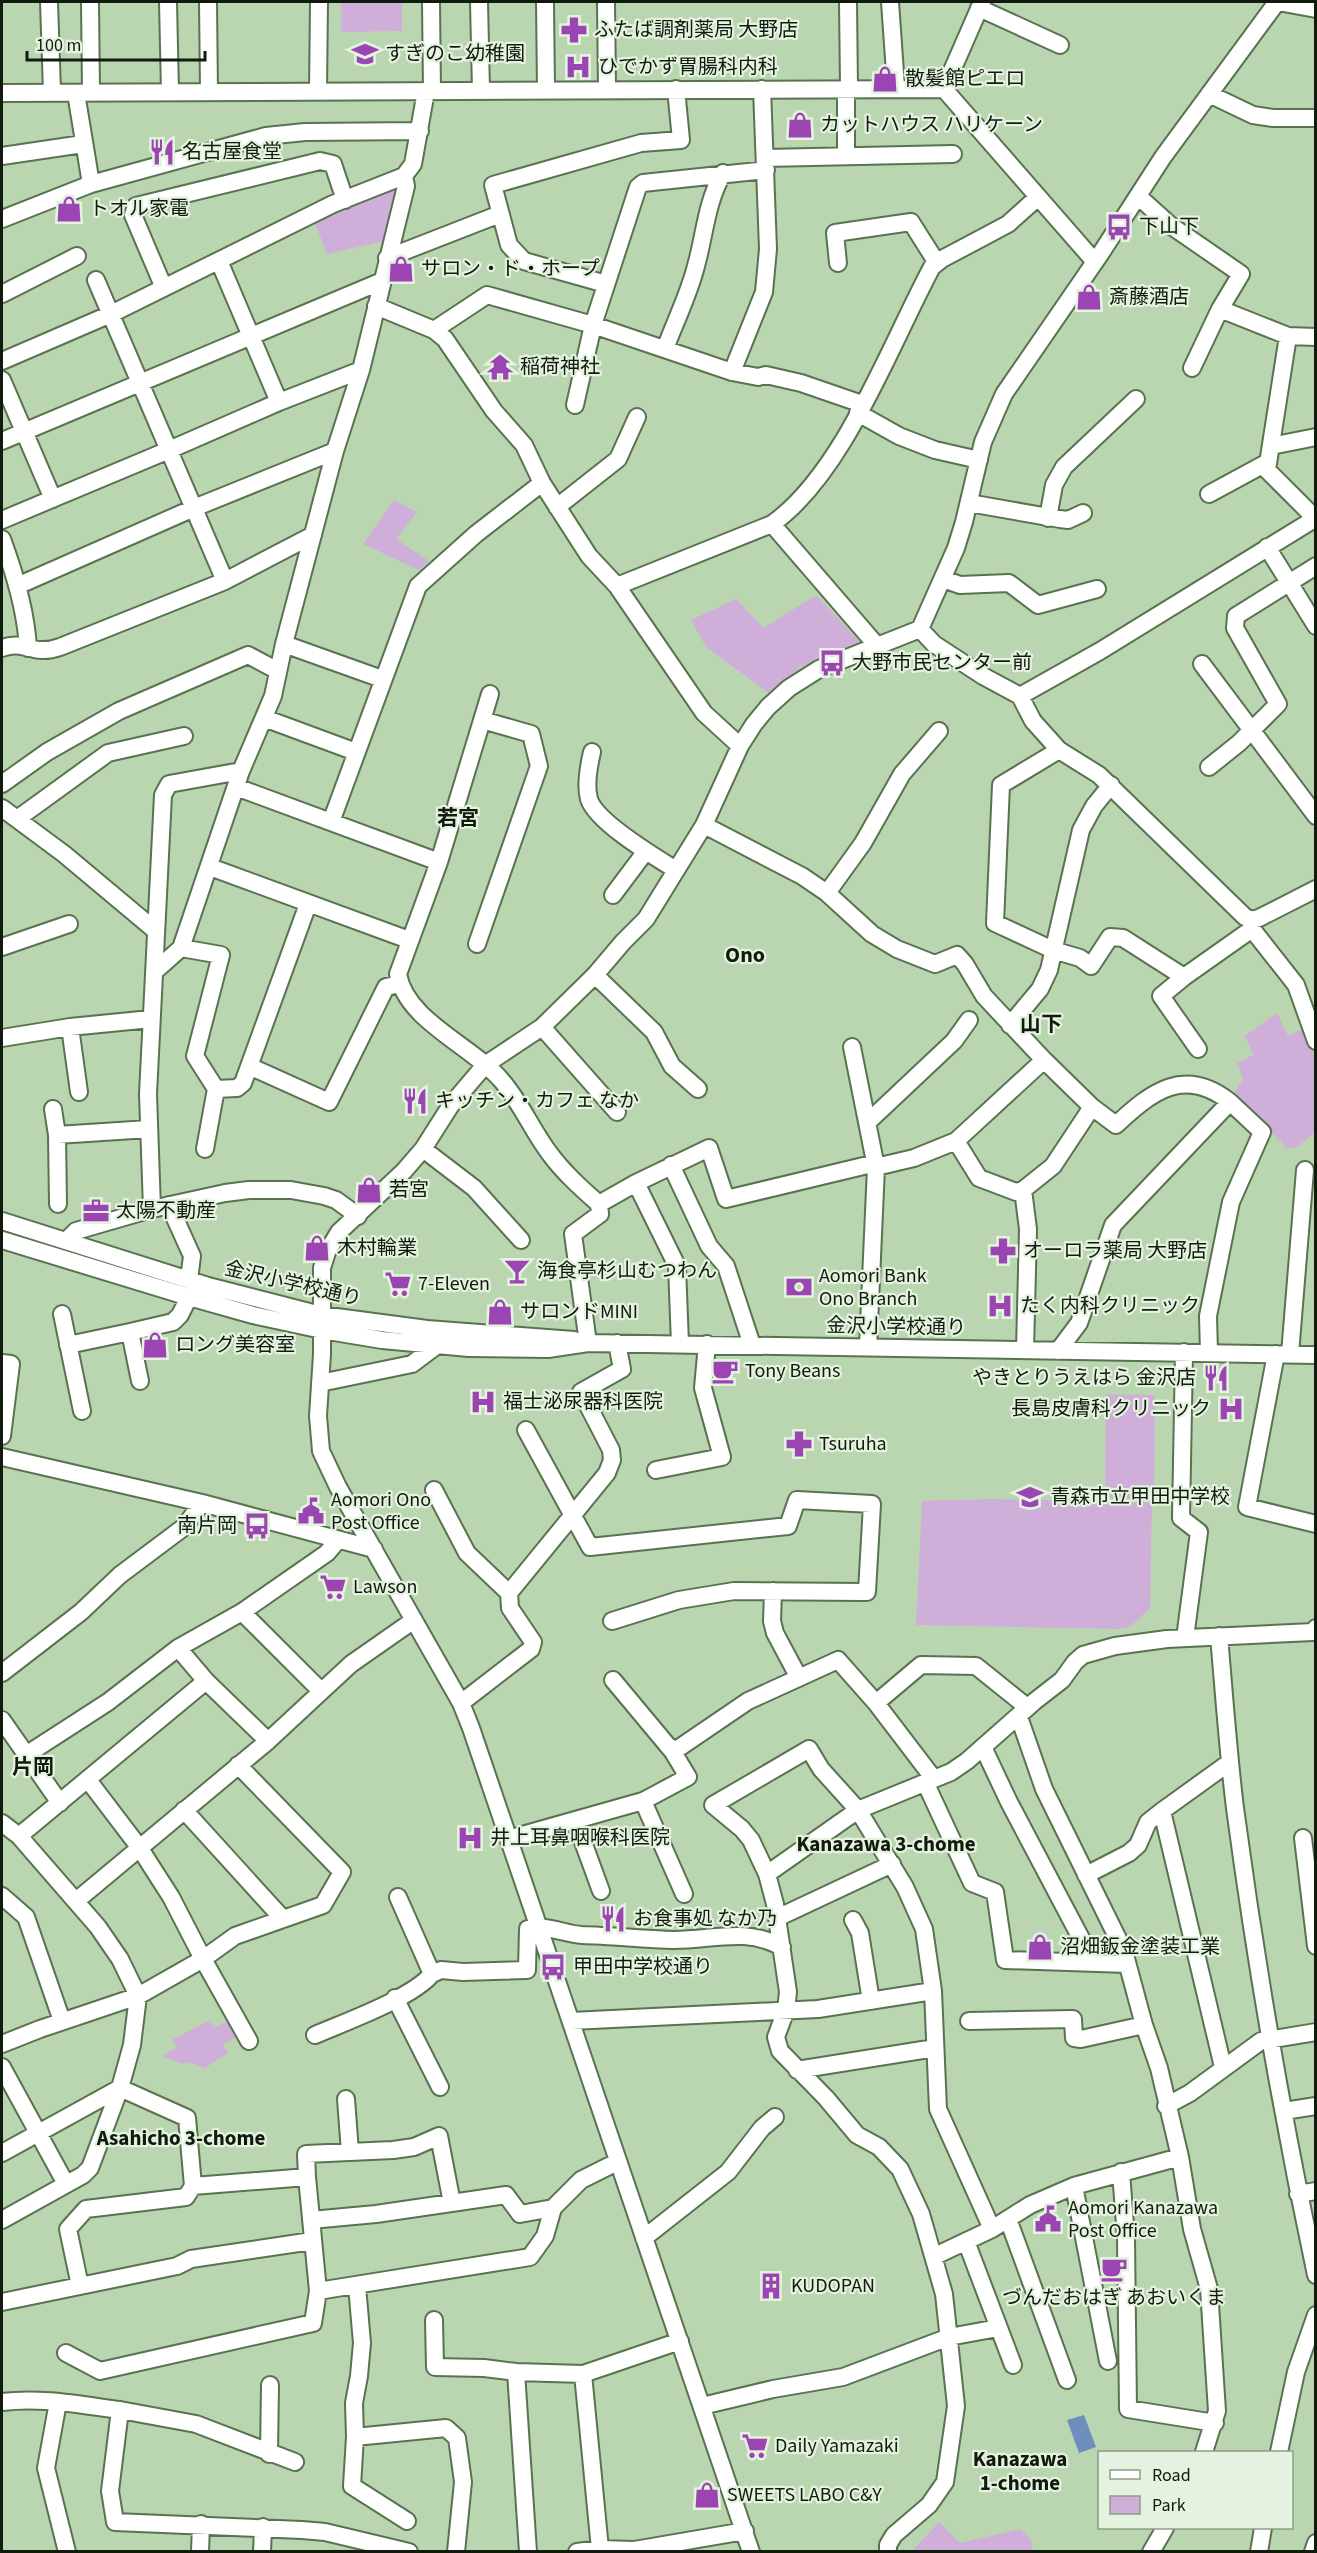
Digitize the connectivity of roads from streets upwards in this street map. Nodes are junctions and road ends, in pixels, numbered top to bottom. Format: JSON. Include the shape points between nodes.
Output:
{"nodes":[{"id":1,"x":50,"y":2,"type":"edge"},
{"id":2,"x":90,"y":2,"type":"edge"},
{"id":3,"x":168,"y":2,"type":"edge"},
{"id":4,"x":208,"y":2,"type":"edge"},
{"id":5,"x":319,"y":2,"type":"edge"},
{"id":6,"x":431,"y":2,"type":"edge"},
{"id":7,"x":479,"y":2,"type":"edge"},
{"id":8,"x":545,"y":2,"type":"edge"},
{"id":9,"x":606,"y":2,"type":"edge"},
{"id":10,"x":848,"y":2,"type":"edge"},
{"id":11,"x":890,"y":2,"type":"edge"},
{"id":12,"x":1278,"y":2,"type":"edge"},
{"id":13,"x":981,"y":5,"type":"edge"},
{"id":14,"x":1316,"y":9,"type":"edge"},
{"id":15,"x":1060,"y":45,"type":"dead end"},
{"id":16,"x":896,"y":87,"type":"junction"},
{"id":17,"x":607,"y":89,"type":"junction"},
{"id":18,"x":676,"y":89,"type":"junction"},
{"id":19,"x":762,"y":89,"type":"junction"},
{"id":20,"x":848,"y":89,"type":"junction"},
{"id":21,"x":944,"y":89,"type":"junction"},
{"id":22,"x":546,"y":90,"type":"junction"},
{"id":23,"x":429,"y":91,"type":"junction"},
{"id":24,"x":481,"y":91,"type":"junction"},
{"id":25,"x":52,"y":92,"type":"junction"},
{"id":26,"x":83,"y":92,"type":"junction"},
{"id":27,"x":170,"y":92,"type":"junction"},
{"id":28,"x":209,"y":92,"type":"junction"},
{"id":29,"x":318,"y":92,"type":"junction"},
{"id":30,"x":2,"y":93,"type":"edge"},
{"id":31,"x":1209,"y":94,"type":"junction"},
{"id":32,"x":1316,"y":118,"type":"edge"},
{"id":33,"x":420,"y":131,"type":"junction"},
{"id":34,"x":83,"y":144,"type":"junction"},
{"id":35,"x":953,"y":154,"type":"dead end"},
{"id":36,"x":2,"y":156,"type":"edge"},
{"id":37,"x":846,"y":156,"type":"junction"},
{"id":38,"x":765,"y":164,"type":"junction"},
{"id":39,"x":723,"y":173,"type":"junction"},
{"id":40,"x":404,"y":176,"type":"junction"},
{"id":41,"x":91,"y":184,"type":"junction"},
{"id":42,"x":1139,"y":196,"type":"junction"},
{"id":43,"x":1038,"y":197,"type":"junction"},
{"id":44,"x":345,"y":200,"type":"junction"},
{"id":45,"x":500,"y":214,"type":"junction"},
{"id":46,"x":2,"y":219,"type":"edge"},
{"id":47,"x":77,"y":256,"type":"dead end"},
{"id":48,"x":387,"y":258,"type":"junction"},
{"id":49,"x":219,"y":261,"type":"junction"},
{"id":50,"x":1095,"y":262,"type":"junction"},
{"id":51,"x":838,"y":263,"type":"dead end"},
{"id":52,"x":937,"y":263,"type":"junction"},
{"id":53,"x":96,"y":280,"type":"dead end"},
{"id":54,"x":382,"y":281,"type":"junction"},
{"id":55,"x":606,"y":284,"type":"junction"},
{"id":56,"x":164,"y":288,"type":"junction"},
{"id":57,"x":2,"y":294,"type":"edge"},
{"id":58,"x":376,"y":306,"type":"junction"},
{"id":59,"x":1220,"y":309,"type":"junction"},
{"id":60,"x":111,"y":314,"type":"junction"},
{"id":61,"x":593,"y":325,"type":"junction"},
{"id":62,"x":434,"y":330,"type":"junction"},
{"id":63,"x":251,"y":335,"type":"junction"},
{"id":64,"x":1288,"y":336,"type":"junction"},
{"id":65,"x":1316,"y":337,"type":"edge"},
{"id":66,"x":665,"y":349,"type":"junction"},
{"id":67,"x":2,"y":361,"type":"edge"},
{"id":68,"x":1192,"y":368,"type":"dead end"},
{"id":69,"x":361,"y":370,"type":"junction"},
{"id":70,"x":732,"y":372,"type":"junction"},
{"id":71,"x":2,"y":380,"type":"edge"},
{"id":72,"x":141,"y":383,"type":"junction"},
{"id":73,"x":1136,"y":399,"type":"dead end"},
{"id":74,"x":279,"y":402,"type":"junction"},
{"id":75,"x":575,"y":405,"type":"dead end"},
{"id":76,"x":860,"y":409,"type":"junction"},
{"id":77,"x":637,"y":417,"type":"dead end"},
{"id":78,"x":24,"y":432,"type":"junction"},
{"id":79,"x":1316,"y":437,"type":"edge"},
{"id":80,"x":2,"y":441,"type":"edge"},
{"id":81,"x":169,"y":450,"type":"junction"},
{"id":82,"x":335,"y":451,"type":"junction"},
{"id":83,"x":1270,"y":454,"type":"junction"},
{"id":84,"x":979,"y":460,"type":"junction"},
{"id":85,"x":542,"y":483,"type":"junction"},
{"id":86,"x":1209,"y":494,"type":"dead end"},
{"id":87,"x":53,"y":498,"type":"junction"},
{"id":88,"x":969,"y":503,"type":"junction"},
{"id":89,"x":557,"y":507,"type":"junction"},
{"id":90,"x":194,"y":508,"type":"junction"},
{"id":91,"x":1083,"y":513,"type":"dead end"},
{"id":92,"x":1048,"y":518,"type":"junction"},
{"id":93,"x":1315,"y":518,"type":"edge"},
{"id":94,"x":2,"y":520,"type":"edge"},
{"id":95,"x":772,"y":524,"type":"junction"},
{"id":96,"x":313,"y":535,"type":"junction"},
{"id":97,"x":2,"y":539,"type":"edge"},
{"id":98,"x":1267,"y":547,"type":"junction"},
{"id":99,"x":5,"y":558,"type":"edge"},
{"id":100,"x":1316,"y":566,"type":"edge"},
{"id":101,"x":943,"y":579,"type":"junction"},
{"id":102,"x":225,"y":581,"type":"junction"},
{"id":103,"x":1288,"y":582,"type":"junction"},
{"id":104,"x":617,"y":585,"type":"junction"},
{"id":105,"x":17,"y":586,"type":"junction"},
{"id":106,"x":1098,"y":589,"type":"dead end"},
{"id":107,"x":1316,"y":626,"type":"edge"},
{"id":108,"x":920,"y":629,"type":"junction"},
{"id":109,"x":284,"y":644,"type":"junction"},
{"id":110,"x":878,"y":647,"type":"junction"},
{"id":111,"x":2,"y":648,"type":"edge"},
{"id":112,"x":28,"y":648,"type":"junction"},
{"id":113,"x":1202,"y":664,"type":"dead end"},
{"id":114,"x":278,"y":671,"type":"junction"},
{"id":115,"x":382,"y":679,"type":"junction"},
{"id":116,"x":490,"y":694,"type":"dead end"},
{"id":117,"x":1020,"y":696,"type":"junction"},
{"id":118,"x":264,"y":718,"type":"junction"},
{"id":119,"x":482,"y":720,"type":"junction"},
{"id":120,"x":939,"y":731,"type":"dead end"},
{"id":121,"x":1250,"y":731,"type":"junction"},
{"id":122,"x":184,"y":736,"type":"dead end"},
{"id":123,"x":741,"y":746,"type":"junction"},
{"id":124,"x":1059,"y":750,"type":"junction"},
{"id":125,"x":356,"y":752,"type":"junction"},
{"id":126,"x":592,"y":752,"type":"dead end"},
{"id":127,"x":1209,"y":768,"type":"dead end"},
{"id":128,"x":239,"y":779,"type":"junction"},
{"id":129,"x":2,"y":784,"type":"edge"},
{"id":130,"x":1111,"y":785,"type":"junction"},
{"id":131,"x":2,"y":808,"type":"edge"},
{"id":132,"x":1316,"y":816,"type":"edge"},
{"id":133,"x":17,"y":819,"type":"junction"},
{"id":134,"x":331,"y":822,"type":"junction"},
{"id":135,"x":704,"y":825,"type":"junction"},
{"id":136,"x":646,"y":851,"type":"junction"},
{"id":137,"x":439,"y":862,"type":"junction"},
{"id":138,"x":210,"y":867,"type":"junction"},
{"id":139,"x":676,"y":870,"type":"junction"},
{"id":140,"x":1316,"y":889,"type":"edge"},
{"id":141,"x":827,"y":893,"type":"junction"},
{"id":142,"x":613,"y":895,"type":"dead end"},
{"id":143,"x":308,"y":904,"type":"junction"},
{"id":144,"x":69,"y":924,"type":"dead end"},
{"id":145,"x":1252,"y":924,"type":"junction"},
{"id":146,"x":156,"y":932,"type":"junction"},
{"id":147,"x":409,"y":940,"type":"junction"},
{"id":148,"x":477,"y":944,"type":"dead end"},
{"id":149,"x":2,"y":947,"type":"edge"},
{"id":150,"x":181,"y":948,"type":"junction"},
{"id":151,"x":1053,"y":951,"type":"junction"},
{"id":152,"x":154,"y":972,"type":"junction"},
{"id":153,"x":595,"y":975,"type":"junction"},
{"id":154,"x":1184,"y":977,"type":"junction"},
{"id":155,"x":400,"y":984,"type":"junction"},
{"id":156,"x":151,"y":1019,"type":"junction"},
{"id":157,"x":969,"y":1020,"type":"dead end"},
{"id":158,"x":1010,"y":1025,"type":"junction"},
{"id":159,"x":70,"y":1027,"type":"junction"},
{"id":160,"x":542,"y":1027,"type":"junction"},
{"id":161,"x":2,"y":1038,"type":"edge"},
{"id":162,"x":1316,"y":1041,"type":"edge"},
{"id":163,"x":852,"y":1047,"type":"dead end"},
{"id":164,"x":1198,"y":1049,"type":"dead end"},
{"id":165,"x":1044,"y":1060,"type":"junction"},
{"id":166,"x":485,"y":1065,"type":"junction"},
{"id":167,"x":249,"y":1066,"type":"junction"},
{"id":168,"x":216,"y":1089,"type":"junction"},
{"id":169,"x":698,"y":1089,"type":"dead end"},
{"id":170,"x":79,"y":1092,"type":"dead end"},
{"id":171,"x":1230,"y":1102,"type":"junction"},
{"id":172,"x":1092,"y":1107,"type":"junction"},
{"id":173,"x":53,"y":1109,"type":"dead end"},
{"id":174,"x":616,"y":1112,"type":"dead end"},
{"id":175,"x":869,"y":1121,"type":"junction"},
{"id":176,"x":149,"y":1129,"type":"junction"},
{"id":177,"x":57,"y":1135,"type":"junction"},
{"id":178,"x":956,"y":1141,"type":"junction"},
{"id":179,"x":205,"y":1149,"type":"dead end"},
{"id":180,"x":423,"y":1149,"type":"junction"},
{"id":181,"x":671,"y":1165,"type":"junction"},
{"id":182,"x":876,"y":1165,"type":"junction"},
{"id":183,"x":1305,"y":1170,"type":"dead end"},
{"id":184,"x":636,"y":1183,"type":"junction"},
{"id":185,"x":1023,"y":1190,"type":"junction"},
{"id":186,"x":58,"y":1204,"type":"dead end"},
{"id":187,"x":599,"y":1204,"type":"junction"},
{"id":188,"x":169,"y":1205,"type":"junction"},
{"id":189,"x":152,"y":1209,"type":"junction"},
{"id":190,"x":358,"y":1216,"type":"junction"},
{"id":191,"x":2,"y":1221,"type":"edge"},
{"id":192,"x":2,"y":1240,"type":"edge"},
{"id":193,"x":521,"y":1240,"type":"dead end"},
{"id":194,"x":66,"y":1241,"type":"junction"},
{"id":195,"x":189,"y":1280,"type":"junction"},
{"id":196,"x":189,"y":1297,"type":"junction"},
{"id":197,"x":62,"y":1314,"type":"dead end"},
{"id":198,"x":322,"y":1322,"type":"junction"},
{"id":199,"x":130,"y":1332,"type":"junction"},
{"id":200,"x":585,"y":1343,"type":"junction"},
{"id":201,"x":617,"y":1343,"type":"junction"},
{"id":202,"x":680,"y":1344,"type":"junction"},
{"id":203,"x":707,"y":1344,"type":"junction"},
{"id":204,"x":68,"y":1345,"type":"junction"},
{"id":205,"x":752,"y":1345,"type":"junction"},
{"id":206,"x":436,"y":1346,"type":"junction"},
{"id":207,"x":868,"y":1347,"type":"junction"},
{"id":208,"x":1025,"y":1350,"type":"junction"},
{"id":209,"x":1058,"y":1351,"type":"junction"},
{"id":210,"x":1184,"y":1352,"type":"junction"},
{"id":211,"x":1209,"y":1353,"type":"junction"},
{"id":212,"x":1283,"y":1354,"type":"junction"},
{"id":213,"x":1316,"y":1355,"type":"edge"},
{"id":214,"x":2,"y":1364,"type":"edge"},
{"id":215,"x":140,"y":1381,"type":"dead end"},
{"id":216,"x":320,"y":1383,"type":"junction"},
{"id":217,"x":82,"y":1411,"type":"dead end"},
{"id":218,"x":526,"y":1430,"type":"dead end"},
{"id":219,"x":2,"y":1436,"type":"edge"},
{"id":220,"x":2,"y":1456,"type":"edge"},
{"id":221,"x":656,"y":1470,"type":"dead end"},
{"id":222,"x":434,"y":1490,"type":"dead end"},
{"id":223,"x":202,"y":1503,"type":"junction"},
{"id":224,"x":572,"y":1514,"type":"junction"},
{"id":225,"x":1316,"y":1524,"type":"edge"},
{"id":226,"x":338,"y":1540,"type":"junction"},
{"id":227,"x":374,"y":1549,"type":"junction"},
{"id":228,"x":773,"y":1591,"type":"junction"},
{"id":229,"x":509,"y":1593,"type":"junction"},
{"id":230,"x":242,"y":1612,"type":"junction"},
{"id":231,"x":414,"y":1620,"type":"junction"},
{"id":232,"x":612,"y":1621,"type":"dead end"},
{"id":233,"x":1316,"y":1628,"type":"edge"},
{"id":234,"x":1219,"y":1636,"type":"junction"},
{"id":235,"x":1185,"y":1638,"type":"junction"},
{"id":236,"x":178,"y":1648,"type":"junction"},
{"id":237,"x":2,"y":1673,"type":"edge"},
{"id":238,"x":799,"y":1678,"type":"junction"},
{"id":239,"x":613,"y":1680,"type":"dead end"},
{"id":240,"x":206,"y":1681,"type":"junction"},
{"id":241,"x":321,"y":1691,"type":"junction"},
{"id":242,"x":461,"y":1703,"type":"junction"},
{"id":243,"x":876,"y":1703,"type":"junction"},
{"id":244,"x":1023,"y":1712,"type":"junction"},
{"id":245,"x":2,"y":1720,"type":"edge"},
{"id":246,"x":268,"y":1741,"type":"junction"},
{"id":247,"x":670,"y":1747,"type":"junction"},
{"id":248,"x":983,"y":1748,"type":"junction"},
{"id":249,"x":26,"y":1755,"type":"junction"},
{"id":250,"x":1230,"y":1762,"type":"junction"},
{"id":251,"x":238,"y":1766,"type":"junction"},
{"id":252,"x":88,"y":1780,"type":"junction"},
{"id":253,"x":929,"y":1781,"type":"junction"},
{"id":254,"x":643,"y":1801,"type":"junction"},
{"id":255,"x":60,"y":1803,"type":"junction"},
{"id":256,"x":184,"y":1810,"type":"junction"},
{"id":257,"x":858,"y":1810,"type":"junction"},
{"id":258,"x":1162,"y":1811,"type":"junction"},
{"id":259,"x":575,"y":1820,"type":"junction"},
{"id":260,"x":2,"y":1823,"type":"edge"},
{"id":261,"x":20,"y":1836,"type":"junction"},
{"id":262,"x":1303,"y":1838,"type":"dead end"},
{"id":263,"x":508,"y":1839,"type":"junction"},
{"id":264,"x":139,"y":1847,"type":"junction"},
{"id":265,"x":892,"y":1864,"type":"junction"},
{"id":266,"x":767,"y":1874,"type":"junction"},
{"id":267,"x":1086,"y":1875,"type":"junction"},
{"id":268,"x":601,"y":1891,"type":"dead end"},
{"id":269,"x":684,"y":1894,"type":"dead end"},
{"id":270,"x":2,"y":1896,"type":"edge"},
{"id":271,"x":398,"y":1897,"type":"dead end"},
{"id":272,"x":76,"y":1900,"type":"junction"},
{"id":273,"x":777,"y":1918,"type":"junction"},
{"id":274,"x":283,"y":1919,"type":"junction"},
{"id":275,"x":853,"y":1920,"type":"dead end"},
{"id":276,"x":538,"y":1926,"type":"junction"},
{"id":277,"x":1316,"y":1946,"type":"edge"},
{"id":278,"x":782,"y":1947,"type":"junction"},
{"id":279,"x":203,"y":1959,"type":"junction"},
{"id":280,"x":1094,"y":1963,"type":"junction"},
{"id":281,"x":1127,"y":1964,"type":"junction"},
{"id":282,"x":432,"y":1974,"type":"junction"},
{"id":283,"x":933,"y":1991,"type":"junction"},
{"id":284,"x":138,"y":1996,"type":"junction"},
{"id":285,"x":395,"y":1998,"type":"junction"},
{"id":286,"x":871,"y":2001,"type":"junction"},
{"id":287,"x":786,"y":2010,"type":"junction"},
{"id":288,"x":62,"y":2021,"type":"junction"},
{"id":289,"x":571,"y":2021,"type":"junction"},
{"id":290,"x":969,"y":2021,"type":"dead end"},
{"id":291,"x":1144,"y":2025,"type":"junction"},
{"id":292,"x":1316,"y":2032,"type":"edge"},
{"id":293,"x":315,"y":2035,"type":"dead end"},
{"id":294,"x":1271,"y":2040,"type":"junction"},
{"id":295,"x":249,"y":2041,"type":"dead end"},
{"id":296,"x":2,"y":2044,"type":"edge"},
{"id":297,"x":935,"y":2048,"type":"junction"},
{"id":298,"x":2,"y":2067,"type":"edge"},
{"id":299,"x":1223,"y":2067,"type":"junction"},
{"id":300,"x":797,"y":2070,"type":"junction"},
{"id":301,"x":440,"y":2087,"type":"dead end"},
{"id":302,"x":120,"y":2088,"type":"junction"},
{"id":303,"x":346,"y":2099,"type":"dead end"},
{"id":304,"x":1166,"y":2106,"type":"junction"},
{"id":305,"x":1316,"y":2106,"type":"edge"},
{"id":306,"x":1284,"y":2111,"type":"junction"},
{"id":307,"x":775,"y":2117,"type":"dead end"},
{"id":308,"x":37,"y":2133,"type":"junction"},
{"id":309,"x":350,"y":2152,"type":"junction"},
{"id":310,"x":2,"y":2153,"type":"edge"},
{"id":311,"x":1180,"y":2157,"type":"junction"},
{"id":312,"x":617,"y":2163,"type":"junction"},
{"id":313,"x":1122,"y":2172,"type":"junction"},
{"id":314,"x":307,"y":2177,"type":"junction"},
{"id":315,"x":66,"y":2184,"type":"junction"},
{"id":316,"x":193,"y":2186,"type":"junction"},
{"id":317,"x":1074,"y":2187,"type":"junction"},
{"id":318,"x":1316,"y":2191,"type":"edge"},
{"id":319,"x":1298,"y":2194,"type":"junction"},
{"id":320,"x":452,"y":2203,"type":"junction"},
{"id":321,"x":553,"y":2208,"type":"junction"},
{"id":322,"x":1008,"y":2219,"type":"junction"},
{"id":323,"x":2,"y":2220,"type":"edge"},
{"id":324,"x":310,"y":2220,"type":"junction"},
{"id":325,"x":992,"y":2229,"type":"junction"},
{"id":326,"x":644,"y":2238,"type":"junction"},
{"id":327,"x":312,"y":2241,"type":"junction"},
{"id":328,"x":966,"y":2241,"type":"junction"},
{"id":329,"x":935,"y":2256,"type":"junction"},
{"id":330,"x":1316,"y":2275,"type":"edge"},
{"id":331,"x":80,"y":2286,"type":"junction"},
{"id":332,"x":357,"y":2286,"type":"junction"},
{"id":333,"x":318,"y":2291,"type":"junction"},
{"id":334,"x":2,"y":2302,"type":"edge"},
{"id":335,"x":1316,"y":2315,"type":"edge"},
{"id":336,"x":434,"y":2320,"type":"dead end"},
{"id":337,"x":998,"y":2328,"type":"junction"},
{"id":338,"x":949,"y":2337,"type":"junction"},
{"id":339,"x":680,"y":2341,"type":"junction"},
{"id":340,"x":66,"y":2353,"type":"dead end"},
{"id":341,"x":1107,"y":2361,"type":"dead end"},
{"id":342,"x":1013,"y":2365,"type":"dead end"},
{"id":343,"x":516,"y":2372,"type":"junction"},
{"id":344,"x":583,"y":2374,"type":"junction"},
{"id":345,"x":1067,"y":2380,"type":"dead end"},
{"id":346,"x":270,"y":2385,"type":"dead end"},
{"id":347,"x":2,"y":2402,"type":"edge"},
{"id":348,"x":58,"y":2402,"type":"junction"},
{"id":349,"x":702,"y":2406,"type":"junction"},
{"id":350,"x":120,"y":2410,"type":"junction"},
{"id":351,"x":1215,"y":2423,"type":"junction"},
{"id":352,"x":355,"y":2437,"type":"junction"},
{"id":353,"x":1204,"y":2451,"type":"edge"},
{"id":354,"x":1279,"y":2451,"type":"edge"},
{"id":355,"x":269,"y":2454,"type":"junction"},
{"id":356,"x":295,"y":2462,"type":"dead end"},
{"id":357,"x":408,"y":2521,"type":"dead end"},
{"id":358,"x":201,"y":2524,"type":"junction"},
{"id":359,"x":263,"y":2527,"type":"junction"},
{"id":360,"x":1164,"y":2529,"type":"edge"},
{"id":361,"x":1263,"y":2529,"type":"edge"},
{"id":362,"x":745,"y":2531,"type":"junction"},
{"id":363,"x":1316,"y":2543,"type":"edge"},
{"id":364,"x":375,"y":2548,"type":"edge"},
{"id":365,"x":600,"y":2549,"type":"junction"},
{"id":366,"x":67,"y":2552,"type":"edge"},
{"id":367,"x":200,"y":2552,"type":"edge"},
{"id":368,"x":262,"y":2552,"type":"edge"},
{"id":369,"x":409,"y":2552,"type":"edge"},
{"id":370,"x":456,"y":2552,"type":"edge"},
{"id":371,"x":528,"y":2552,"type":"edge"},
{"id":372,"x":577,"y":2552,"type":"edge"},
{"id":373,"x":751,"y":2552,"type":"edge"},
{"id":374,"x":888,"y":2552,"type":"edge"},
{"id":375,"x":1151,"y":2552,"type":"edge"},
{"id":376,"x":1259,"y":2552,"type":"edge"},
{"id":377,"x":1313,"y":2552,"type":"edge"}],
"edges":[{"from":1,"to":25,"type":"street"},
{"from":2,"to":26,"type":"street"},
{"from":3,"to":27,"type":"street"},
{"from":4,"to":28,"type":"street"},
{"from":5,"to":29,"type":"street"},
{"from":6,"to":23,"type":"street"},
{"from":7,"to":24,"type":"street"},
{"from":8,"to":22,"type":"street"},
{"from":9,"to":17,"type":"street"},
{"from":10,"to":20,"type":"street"},
{"from":11,"to":16,"type":"street"},
{"from":12,"to":14,"type":"street"},
{"from":12,"to":31,"type":"street"},
{"from":13,"to":15,"type":"street"},
{"from":13,"to":21,"type":"street"},
{"from":16,"to":20,"type":"street"},
{"from":16,"to":21,"type":"street"},
{"from":17,"to":18,"type":"street"},
{"from":17,"to":22,"type":"street"},
{"from":18,"to":19,"type":"street"},
{"from":18,"to":45,"type":"street","via":[[681,140],[641,143],[493,185]]},
{"from":19,"to":20,"type":"street"},
{"from":19,"to":38,"type":"street"},
{"from":20,"to":37,"type":"street"},
{"from":21,"to":43,"type":"street"},
{"from":22,"to":24,"type":"street"},
{"from":23,"to":24,"type":"street"},
{"from":23,"to":29,"type":"street"},
{"from":23,"to":33,"type":"street"},
{"from":25,"to":26,"type":"street"},
{"from":25,"to":30,"type":"street"},
{"from":26,"to":27,"type":"street"},
{"from":26,"to":34,"type":"street"},
{"from":27,"to":28,"type":"street"},
{"from":28,"to":29,"type":"street"},
{"from":31,"to":32,"type":"street","via":[[1253,114]]},
{"from":31,"to":42,"type":"street"},
{"from":33,"to":40,"type":"street","via":[[413,164]]},
{"from":33,"to":41,"type":"street","via":[[266,136]]},
{"from":34,"to":36,"type":"street"},
{"from":34,"to":41,"type":"street"},
{"from":35,"to":37,"type":"street"},
{"from":37,"to":38,"type":"street"},
{"from":38,"to":39,"type":"street"},
{"from":38,"to":70,"type":"street","via":[[768,249],[764,292]]},
{"from":39,"to":55,"type":"street","via":[[643,183],[638,187]]},
{"from":39,"to":66,"type":"street","via":[[704,222],[696,267]]},
{"from":40,"to":44,"type":"street"},
{"from":40,"to":48,"type":"street","via":[[406,186]]},
{"from":41,"to":46,"type":"street"},
{"from":42,"to":50,"type":"street"},
{"from":42,"to":59,"type":"street","via":[[1170,225],[1241,274]]},
{"from":43,"to":50,"type":"street"},
{"from":43,"to":52,"type":"street","via":[[1008,224]]},
{"from":44,"to":49,"type":"street"},
{"from":44,"to":56,"type":"street","via":[[333,164],[320,161],[136,206],[133,215]]},
{"from":45,"to":48,"type":"street"},
{"from":45,"to":55,"type":"street","via":[[508,245],[524,261]]},
{"from":47,"to":57,"type":"street"},
{"from":48,"to":54,"type":"street"},
{"from":49,"to":56,"type":"street"},
{"from":49,"to":63,"type":"street"},
{"from":50,"to":84,"type":"street","via":[[1004,394],[992,416]]},
{"from":51,"to":52,"type":"street","via":[[834,233],[911,222]]},
{"from":52,"to":76,"type":"street"},
{"from":53,"to":60,"type":"street"},
{"from":54,"to":58,"type":"street"},
{"from":54,"to":63,"type":"street"},
{"from":55,"to":61,"type":"street"},
{"from":56,"to":60,"type":"street"},
{"from":58,"to":62,"type":"street"},
{"from":58,"to":69,"type":"street"},
{"from":59,"to":64,"type":"street"},
{"from":59,"to":68,"type":"street"},
{"from":60,"to":67,"type":"street"},
{"from":60,"to":72,"type":"street"},
{"from":61,"to":62,"type":"street","via":[[486,295]]},
{"from":61,"to":66,"type":"street"},
{"from":61,"to":75,"type":"street"},
{"from":62,"to":85,"type":"street","via":[[524,445]]},
{"from":63,"to":72,"type":"street"},
{"from":63,"to":74,"type":"street"},
{"from":64,"to":65,"type":"street"},
{"from":64,"to":83,"type":"street"},
{"from":66,"to":70,"type":"street"},
{"from":69,"to":74,"type":"street"},
{"from":69,"to":82,"type":"street"},
{"from":70,"to":76,"type":"street","via":[[801,383]]},
{"from":71,"to":78,"type":"street"},
{"from":72,"to":78,"type":"street"},
{"from":72,"to":81,"type":"street"},
{"from":73,"to":92,"type":"street","via":[[1064,467],[1054,485]]},
{"from":74,"to":81,"type":"street"},
{"from":76,"to":84,"type":"street","via":[[899,436],[935,450]]},
{"from":76,"to":95,"type":"street","via":[[842,443],[792,510]]},
{"from":77,"to":89,"type":"street","via":[[618,459]]},
{"from":78,"to":80,"type":"street"},
{"from":78,"to":87,"type":"street"},
{"from":79,"to":83,"type":"street"},
{"from":81,"to":87,"type":"street"},
{"from":81,"to":90,"type":"street"},
{"from":82,"to":90,"type":"street"},
{"from":82,"to":96,"type":"street"},
{"from":83,"to":86,"type":"street"},
{"from":83,"to":93,"type":"street","via":[[1266,470]]},
{"from":84,"to":88,"type":"street"},
{"from":85,"to":89,"type":"street"},
{"from":85,"to":115,"type":"street","via":[[418,586]]},
{"from":87,"to":94,"type":"street"},
{"from":88,"to":92,"type":"street"},
{"from":88,"to":101,"type":"street"},
{"from":89,"to":104,"type":"street","via":[[589,556]]},
{"from":90,"to":102,"type":"street"},
{"from":90,"to":105,"type":"street"},
{"from":91,"to":92,"type":"street","via":[[1068,520]]},
{"from":93,"to":98,"type":"street"},
{"from":95,"to":104,"type":"street"},
{"from":95,"to":110,"type":"street"},
{"from":96,"to":102,"type":"street"},
{"from":96,"to":109,"type":"street"},
{"from":97,"to":99,"type":"street"},
{"from":98,"to":103,"type":"street"},
{"from":98,"to":117,"type":"street"},
{"from":99,"to":105,"type":"street"},
{"from":100,"to":103,"type":"street"},
{"from":101,"to":106,"type":"street","via":[[960,585],[1010,583],[1038,605]]},
{"from":101,"to":108,"type":"street"},
{"from":102,"to":112,"type":"street","via":[[48,651]]},
{"from":103,"to":107,"type":"street"},
{"from":103,"to":121,"type":"street","via":[[1236,616],[1235,628],[1278,704]]},
{"from":104,"to":123,"type":"street","via":[[704,713]]},
{"from":105,"to":112,"type":"street"},
{"from":108,"to":110,"type":"street"},
{"from":108,"to":117,"type":"street","via":[[934,644]]},
{"from":109,"to":114,"type":"street"},
{"from":109,"to":115,"type":"street"},
{"from":110,"to":123,"type":"street","via":[[819,669],[789,688],[753,724]]},
{"from":111,"to":112,"type":"street","via":[[14,643]]},
{"from":113,"to":121,"type":"street"},
{"from":114,"to":118,"type":"street"},
{"from":114,"to":129,"type":"street","via":[[248,655],[119,711],[47,752]]},
{"from":115,"to":125,"type":"street"},
{"from":116,"to":119,"type":"street"},
{"from":117,"to":124,"type":"street","via":[[1033,721]]},
{"from":118,"to":125,"type":"street"},
{"from":118,"to":128,"type":"street"},
{"from":119,"to":137,"type":"street"},
{"from":119,"to":148,"type":"street","via":[[531,734],[539,766]]},
{"from":120,"to":141,"type":"street","via":[[902,774],[863,843]]},
{"from":121,"to":127,"type":"street"},
{"from":121,"to":132,"type":"street"},
{"from":122,"to":133,"type":"street","via":[[108,753]]},
{"from":123,"to":135,"type":"street"},
{"from":124,"to":130,"type":"street"},
{"from":124,"to":151,"type":"street","via":[[1001,785],[995,923]]},
{"from":125,"to":134,"type":"street"},
{"from":126,"to":136,"type":"street","via":[[589,800],[626,838]]},
{"from":128,"to":134,"type":"street"},
{"from":128,"to":138,"type":"street"},
{"from":128,"to":146,"type":"street","via":[[169,784],[163,795]]},
{"from":130,"to":145,"type":"street"},
{"from":130,"to":151,"type":"street","via":[[1081,830]]},
{"from":131,"to":133,"type":"street"},
{"from":133,"to":146,"type":"street"},
{"from":134,"to":137,"type":"street"},
{"from":135,"to":139,"type":"street"},
{"from":135,"to":141,"type":"street","via":[[771,858]]},
{"from":136,"to":139,"type":"street"},
{"from":136,"to":142,"type":"street"},
{"from":137,"to":147,"type":"street"},
{"from":138,"to":143,"type":"street"},
{"from":138,"to":150,"type":"street"},
{"from":139,"to":153,"type":"street","via":[[654,909]]},
{"from":140,"to":145,"type":"street"},
{"from":141,"to":158,"type":"street","via":[[872,934],[897,949],[935,964],[957,955],[984,996]]},
{"from":143,"to":147,"type":"street"},
{"from":143,"to":167,"type":"street"},
{"from":144,"to":149,"type":"street"},
{"from":145,"to":154,"type":"street"},
{"from":145,"to":162,"type":"street","via":[[1296,985]]},
{"from":146,"to":152,"type":"street"},
{"from":147,"to":155,"type":"street","via":[[398,974]]},
{"from":150,"to":152,"type":"street"},
{"from":150,"to":168,"type":"street","via":[[221,955],[195,1056]]},
{"from":151,"to":154,"type":"street","via":[[1080,958],[1091,966],[1110,937],[1123,938]]},
{"from":151,"to":158,"type":"street","via":[[1040,988]]},
{"from":152,"to":156,"type":"street"},
{"from":153,"to":160,"type":"street"},
{"from":153,"to":169,"type":"street","via":[[654,1032],[672,1066]]},
{"from":154,"to":164,"type":"street","via":[[1161,996]]},
{"from":155,"to":166,"type":"street","via":[[414,1007]]},
{"from":155,"to":167,"type":"street","via":[[386,987],[329,1102]]},
{"from":156,"to":159,"type":"street"},
{"from":156,"to":176,"type":"street"},
{"from":157,"to":175,"type":"street","via":[[954,1041]]},
{"from":158,"to":165,"type":"street"},
{"from":159,"to":161,"type":"street"},
{"from":159,"to":170,"type":"street"},
{"from":160,"to":166,"type":"street"},
{"from":160,"to":174,"type":"street"},
{"from":163,"to":175,"type":"street"},
{"from":165,"to":172,"type":"street"},
{"from":165,"to":178,"type":"street"},
{"from":166,"to":180,"type":"street","via":[[451,1105]]},
{"from":166,"to":187,"type":"street","via":[[503,1081],[549,1154]]},
{"from":167,"to":168,"type":"street","via":[[237,1088]]},
{"from":168,"to":179,"type":"street"},
{"from":171,"to":172,"type":"street","via":[[1214,1090],[1187,1085],[1169,1087],[1144,1099],[1116,1125]]},
{"from":171,"to":209,"type":"street","via":[[1113,1225],[1079,1323]]},
{"from":171,"to":211,"type":"street","via":[[1262,1132],[1231,1202],[1208,1316]]},
{"from":172,"to":185,"type":"street","via":[[1053,1166]]},
{"from":173,"to":177,"type":"street"},
{"from":175,"to":182,"type":"street"},
{"from":176,"to":177,"type":"street"},
{"from":176,"to":189,"type":"street"},
{"from":177,"to":186,"type":"street"},
{"from":178,"to":182,"type":"street","via":[[914,1158]]},
{"from":178,"to":185,"type":"street","via":[[980,1178],[1006,1190]]},
{"from":180,"to":190,"type":"street"},
{"from":180,"to":193,"type":"street","via":[[474,1188]]},
{"from":181,"to":182,"type":"street","via":[[709,1148],[726,1199]]},
{"from":181,"to":184,"type":"street"},
{"from":181,"to":205,"type":"street","via":[[709,1246],[726,1266]]},
{"from":182,"to":207,"type":"street"},
{"from":183,"to":212,"type":"street"},
{"from":184,"to":187,"type":"street"},
{"from":184,"to":202,"type":"street","via":[[677,1266]]},
{"from":185,"to":208,"type":"street","via":[[1028,1229]]},
{"from":187,"to":200,"type":"street","via":[[600,1214],[573,1234]]},
{"from":188,"to":189,"type":"street"},
{"from":188,"to":190,"type":"street","via":[[225,1193],[291,1190],[336,1200]]},
{"from":188,"to":195,"type":"street","via":[[192,1256]]},
{"from":189,"to":194,"type":"street","via":[[76,1231]]},
{"from":190,"to":198,"type":"street","via":[[339,1232],[324,1259]]},
{"from":191,"to":194,"type":"street","name":"金沢小学校通り"},
{"from":192,"to":196,"type":"street","name":"金沢小学校通り"},
{"from":194,"to":195,"type":"street","name":"金沢小学校通り"},
{"from":195,"to":198,"type":"street","name":"金沢小学校通り"},
{"from":196,"to":198,"type":"street","name":"金沢小学校通り","via":[[253,1315]]},
{"from":196,"to":199,"type":"street","via":[[173,1322]]},
{"from":197,"to":204,"type":"street"},
{"from":198,"to":200,"type":"street","name":"金沢小学校通り","via":[[568,1338]]},
{"from":198,"to":206,"type":"street","name":"金沢小学校通り"},
{"from":198,"to":216,"type":"street"},
{"from":199,"to":204,"type":"street"},
{"from":199,"to":215,"type":"street"},
{"from":200,"to":201,"type":"street","name":"金沢小学校通り"},
{"from":200,"to":206,"type":"street","name":"金沢小学校通り","via":[[536,1349]]},
{"from":201,"to":202,"type":"street","name":"金沢小学校通り"},
{"from":201,"to":224,"type":"street","via":[[622,1369],[581,1392],[611,1450],[612,1460],[607,1473]]},
{"from":202,"to":203,"type":"street","name":"金沢小学校通り"},
{"from":203,"to":205,"type":"street","name":"金沢小学校通り"},
{"from":203,"to":221,"type":"street","via":[[703,1388],[722,1457]]},
{"from":204,"to":217,"type":"street"},
{"from":205,"to":207,"type":"street","name":"金沢小学校通り"},
{"from":206,"to":216,"type":"street","via":[[412,1364]]},
{"from":207,"to":208,"type":"street","name":"金沢小学校通り"},
{"from":208,"to":209,"type":"street","name":"金沢小学校通り"},
{"from":209,"to":210,"type":"street","name":"金沢小学校通り"},
{"from":210,"to":211,"type":"street","name":"金沢小学校通り"},
{"from":210,"to":235,"type":"street","via":[[1181,1518],[1199,1532]]},
{"from":211,"to":212,"type":"street","name":"金沢小学校通り"},
{"from":212,"to":213,"type":"street","name":"金沢小学校通り"},
{"from":212,"to":225,"type":"street","via":[[1246,1507]]},
{"from":214,"to":219,"type":"street","via":[[11,1364]]},
{"from":216,"to":227,"type":"street","via":[[321,1451]]},
{"from":218,"to":224,"type":"street"},
{"from":220,"to":223,"type":"street"},
{"from":222,"to":229,"type":"street","via":[[467,1553]]},
{"from":223,"to":226,"type":"street"},
{"from":223,"to":237,"type":"street","via":[[184,1527]]},
{"from":224,"to":228,"type":"street","via":[[590,1547],[788,1526],[797,1500],[872,1504],[867,1592]]},
{"from":224,"to":229,"type":"street"},
{"from":226,"to":227,"type":"street"},
{"from":226,"to":230,"type":"street","via":[[327,1553]]},
{"from":227,"to":231,"type":"street"},
{"from":228,"to":232,"type":"street","via":[[734,1591],[679,1600]]},
{"from":228,"to":238,"type":"street","via":[[775,1633]]},
{"from":229,"to":242,"type":"street","via":[[510,1608],[534,1642],[531,1649]]},
{"from":230,"to":236,"type":"street"},
{"from":230,"to":241,"type":"street"},
{"from":231,"to":241,"type":"street","via":[[351,1664]]},
{"from":231,"to":242,"type":"street"},
{"from":233,"to":234,"type":"street","via":[[1313,1632]]},
{"from":234,"to":235,"type":"street"},
{"from":234,"to":250,"type":"street"},
{"from":235,"to":244,"type":"street","via":[[1115,1646],[1083,1655],[1062,1680]]},
{"from":236,"to":240,"type":"street"},
{"from":236,"to":249,"type":"street","via":[[108,1702]]},
{"from":238,"to":243,"type":"street","via":[[838,1660]]},
{"from":238,"to":247,"type":"street","via":[[748,1701],[673,1752]]},
{"from":239,"to":247,"type":"street"},
{"from":240,"to":246,"type":"street"},
{"from":240,"to":252,"type":"street"},
{"from":241,"to":246,"type":"street"},
{"from":242,"to":263,"type":"street"},
{"from":243,"to":244,"type":"street","via":[[921,1665],[976,1666]]},
{"from":243,"to":253,"type":"street"},
{"from":244,"to":248,"type":"street"},
{"from":244,"to":267,"type":"street","via":[[1044,1789]]},
{"from":245,"to":249,"type":"street"},
{"from":246,"to":251,"type":"street"},
{"from":247,"to":254,"type":"street","via":[[688,1777]]},
{"from":248,"to":253,"type":"street","via":[[951,1772]]},
{"from":248,"to":280,"type":"street"},
{"from":249,"to":255,"type":"street"},
{"from":250,"to":258,"type":"street"},
{"from":250,"to":294,"type":"street"},
{"from":251,"to":256,"type":"street"},
{"from":251,"to":274,"type":"street","via":[[342,1872],[323,1905]]},
{"from":252,"to":255,"type":"street"},
{"from":252,"to":264,"type":"street"},
{"from":253,"to":257,"type":"street"},
{"from":253,"to":280,"type":"street","via":[[972,1882],[995,1892],[1005,1960]]},
{"from":254,"to":259,"type":"street"},
{"from":254,"to":269,"type":"street"},
{"from":255,"to":261,"type":"street"},
{"from":256,"to":264,"type":"street"},
{"from":256,"to":274,"type":"street"},
{"from":257,"to":265,"type":"street"},
{"from":257,"to":266,"type":"street"},
{"from":257,"to":266,"type":"street","via":[[820,1769],[809,1749],[713,1805],[751,1840]]},
{"from":258,"to":267,"type":"street","via":[[1148,1822],[1134,1849]]},
{"from":258,"to":299,"type":"street"},
{"from":259,"to":263,"type":"street"},
{"from":259,"to":268,"type":"street"},
{"from":260,"to":261,"type":"street"},
{"from":261,"to":272,"type":"street"},
{"from":262,"to":277,"type":"street"},
{"from":263,"to":276,"type":"street"},
{"from":264,"to":272,"type":"street"},
{"from":264,"to":279,"type":"street"},
{"from":265,"to":273,"type":"street"},
{"from":265,"to":283,"type":"street","via":[[924,1929]]},
{"from":266,"to":273,"type":"street"},
{"from":267,"to":281,"type":"street"},
{"from":270,"to":288,"type":"street","via":[[26,1917]]},
{"from":271,"to":282,"type":"street"},
{"from":272,"to":284,"type":"street","via":[[120,1959]]},
{"from":273,"to":278,"type":"street"},
{"from":274,"to":279,"type":"street","via":[[235,1936]]},
{"from":275,"to":286,"type":"street","via":[[860,1933]]},
{"from":276,"to":278,"type":"street","via":[[574,1934],[663,1939],[747,1935]]},
{"from":276,"to":282,"type":"street","via":[[528,1929],[526,1970],[441,1970]]},
{"from":276,"to":289,"type":"street"},
{"from":278,"to":287,"type":"street","via":[[788,1992]]},
{"from":279,"to":284,"type":"street"},
{"from":279,"to":295,"type":"street"},
{"from":280,"to":281,"type":"street"},
{"from":281,"to":291,"type":"street"},
{"from":282,"to":285,"type":"street"},
{"from":283,"to":286,"type":"street"},
{"from":283,"to":297,"type":"street"},
{"from":284,"to":288,"type":"street"},
{"from":284,"to":302,"type":"street","via":[[132,2045]]},
{"from":285,"to":293,"type":"street"},
{"from":285,"to":301,"type":"street"},
{"from":286,"to":287,"type":"street"},
{"from":287,"to":289,"type":"street"},
{"from":287,"to":300,"type":"street","via":[[776,2037],[780,2051]]},
{"from":288,"to":296,"type":"street"},
{"from":289,"to":312,"type":"street"},
{"from":290,"to":291,"type":"street","via":[[1073,2019],[1074,2038],[1081,2040]]},
{"from":291,"to":304,"type":"street","via":[[1159,2068]]},
{"from":292,"to":294,"type":"street"},
{"from":294,"to":299,"type":"street","via":[[1261,2041]]},
{"from":294,"to":306,"type":"street"},
{"from":297,"to":300,"type":"street"},
{"from":297,"to":325,"type":"street","via":[[938,2109]]},
{"from":298,"to":308,"type":"street"},
{"from":299,"to":304,"type":"street"},
{"from":300,"to":329,"type":"street","via":[[857,2135],[879,2147],[900,2169]]},
{"from":302,"to":308,"type":"street"},
{"from":302,"to":315,"type":"street","via":[[94,2160],[83,2175]]},
{"from":302,"to":316,"type":"street","via":[[187,2118]]},
{"from":303,"to":309,"type":"street"},
{"from":304,"to":311,"type":"street"},
{"from":305,"to":306,"type":"street"},
{"from":306,"to":319,"type":"street"},
{"from":307,"to":326,"type":"street","via":[[728,2172]]},
{"from":308,"to":310,"type":"street"},
{"from":308,"to":315,"type":"street"},
{"from":309,"to":314,"type":"street","via":[[306,2154]]},
{"from":309,"to":320,"type":"street","via":[[414,2147],[439,2136]]},
{"from":311,"to":313,"type":"street"},
{"from":311,"to":351,"type":"street","via":[[1192,2229],[1209,2289]]},
{"from":312,"to":321,"type":"street","via":[[581,2180]]},
{"from":312,"to":326,"type":"street"},
{"from":313,"to":317,"type":"street"},
{"from":313,"to":351,"type":"street","via":[[1128,2409]]},
{"from":314,"to":316,"type":"street"},
{"from":314,"to":324,"type":"street"},
{"from":315,"to":323,"type":"street"},
{"from":316,"to":331,"type":"street","via":[[186,2197],[86,2209],[68,2229]]},
{"from":317,"to":322,"type":"street"},
{"from":317,"to":341,"type":"street"},
{"from":318,"to":319,"type":"street"},
{"from":319,"to":330,"type":"street"},
{"from":320,"to":321,"type":"street","via":[[506,2195],[520,2214]]},
{"from":320,"to":324,"type":"street"},
{"from":321,"to":332,"type":"street","via":[[545,2236],[530,2257]]},
{"from":322,"to":325,"type":"street"},
{"from":322,"to":345,"type":"street"},
{"from":324,"to":327,"type":"street"},
{"from":325,"to":328,"type":"street"},
{"from":326,"to":339,"type":"street"},
{"from":327,"to":331,"type":"street","via":[[191,2259],[177,2266]]},
{"from":327,"to":333,"type":"street"},
{"from":328,"to":329,"type":"street"},
{"from":328,"to":337,"type":"street"},
{"from":329,"to":338,"type":"street"},
{"from":331,"to":334,"type":"street"},
{"from":332,"to":333,"type":"street"},
{"from":332,"to":352,"type":"street","via":[[362,2343],[354,2403]]},
{"from":333,"to":340,"type":"street","via":[[313,2323],[100,2371]]},
{"from":335,"to":354,"type":"street","via":[[1296,2372]]},
{"from":336,"to":343,"type":"street","via":[[435,2367]]},
{"from":337,"to":338,"type":"street"},
{"from":337,"to":342,"type":"street"},
{"from":338,"to":349,"type":"street","via":[[843,2377]]},
{"from":338,"to":374,"type":"street","via":[[956,2406],[945,2482],[929,2505],[894,2535]]},
{"from":339,"to":344,"type":"street"},
{"from":339,"to":349,"type":"street"},
{"from":343,"to":344,"type":"street"},
{"from":343,"to":371,"type":"street"},
{"from":344,"to":365,"type":"street"},
{"from":346,"to":355,"type":"street"},
{"from":347,"to":348,"type":"street"},
{"from":348,"to":350,"type":"street"},
{"from":348,"to":366,"type":"street","via":[[46,2468]]},
{"from":349,"to":362,"type":"street"},
{"from":350,"to":355,"type":"street","via":[[196,2424]]},
{"from":350,"to":358,"type":"street","via":[[110,2491],[116,2522]]},
{"from":351,"to":353,"type":"street"},
{"from":352,"to":357,"type":"street","via":[[352,2486]]},
{"from":352,"to":370,"type":"street","via":[[446,2428],[457,2438],[463,2482]]},
{"from":355,"to":356,"type":"street"},
{"from":358,"to":359,"type":"street"},
{"from":358,"to":367,"type":"street"},
{"from":359,"to":364,"type":"street","via":[[325,2532]]},
{"from":359,"to":368,"type":"street"},
{"from":360,"to":375,"type":"street"},
{"from":361,"to":376,"type":"street"},
{"from":362,"to":365,"type":"street","via":[[634,2550]]},
{"from":362,"to":373,"type":"street"},
{"from":363,"to":377,"type":"street"},
{"from":364,"to":369,"type":"street"},
{"from":365,"to":372,"type":"street"}]}
